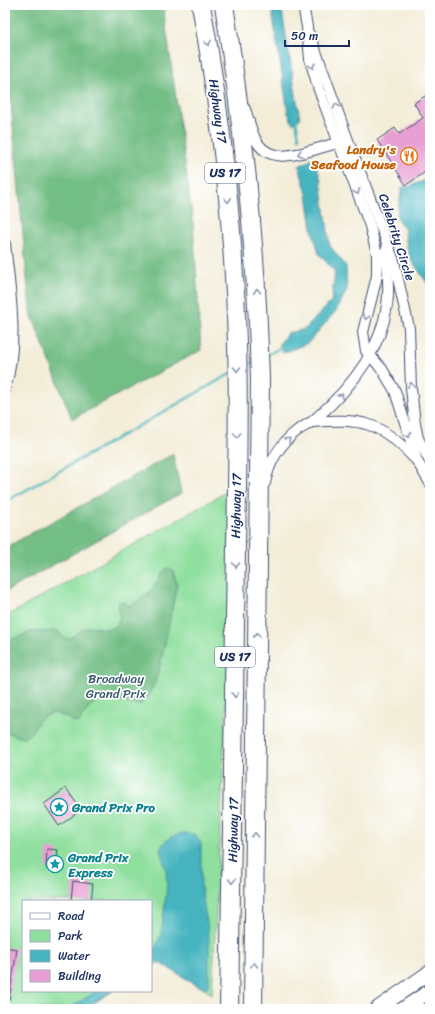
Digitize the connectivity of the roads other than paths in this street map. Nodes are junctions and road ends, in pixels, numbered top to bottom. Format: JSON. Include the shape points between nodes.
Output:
{"nodes":[{"id":1,"x":201,"y":5,"type":"edge"},
{"id":2,"x":224,"y":5,"type":"edge"},
{"id":3,"x":303,"y":5,"type":"edge"},
{"id":4,"x":307,"y":27,"type":"junction"},
{"id":5,"x":237,"y":86,"type":"junction"},
{"id":6,"x":337,"y":143,"type":"junction"},
{"id":7,"x":349,"y":143,"type":"junction"},
{"id":8,"x":386,"y":242,"type":"junction"},
{"id":9,"x":5,"y":244,"type":"edge"},
{"id":10,"x":369,"y":356,"type":"junction"},
{"id":11,"x":5,"y":389,"type":"edge"},
{"id":12,"x":312,"y":422,"type":"junction"},
{"id":13,"x":417,"y":461,"type":"junction"},
{"id":14,"x":430,"y":462,"type":"edge"},
{"id":15,"x":430,"y":483,"type":"edge"},
{"id":16,"x":259,"y":513,"type":"junction"},
{"id":17,"x":430,"y":972,"type":"edge"},
{"id":18,"x":430,"y":991,"type":"edge"},
{"id":19,"x":402,"y":992,"type":"junction"},
{"id":20,"x":254,"y":1007,"type":"edge"},
{"id":21,"x":384,"y":1007,"type":"edge"},
{"id":22,"x":408,"y":1008,"type":"edge"},
{"id":23,"x":229,"y":1009,"type":"edge"}],
"edges":[{"from":1,"to":23,"type":"highway","name":"Highway 17","number":"US 17","one_way":true,"via":[[224,158],[232,236],[237,343]]},
{"from":2,"to":5,"type":"highway","name":"Highway 17","number":"US 17"},
{"from":3,"to":4,"type":"street","name":"Celebrity Circle"},
{"from":4,"to":6,"type":"street","name":"Celebrity Circle","one_way":true,"via":[[310,59]]},
{"from":7,"to":4,"type":"street","name":"Celebrity Circle","one_way":true},
{"from":6,"to":5,"type":"street","one_way":true,"via":[[294,156],[268,152],[254,136]]},
{"from":16,"to":5,"type":"highway","name":"Highway 17","number":"US 17","one_way":true,"via":[[259,330],[249,184]]},
{"from":6,"to":7,"type":"street"},
{"from":6,"to":10,"type":"street","name":"Celebrity Circle","one_way":true,"via":[[370,226],[377,254],[377,276],[362,332]]},
{"from":7,"to":8,"type":"street","name":"Celebrity Circle"},
{"from":8,"to":10,"type":"street","via":[[387,305],[381,333]]},
{"from":14,"to":8,"type":"street","name":"Celebrity Circle","one_way":true,"via":[[418,438],[415,424],[409,328],[394,261]]},
{"from":9,"to":11,"type":"street","via":[[12,319],[11,355]]},
{"from":12,"to":10,"type":"street","one_way":true,"via":[[336,401]]},
{"from":10,"to":13,"type":"street","name":"Celebrity Circle","one_way":true,"via":[[382,369],[395,391]]},
{"from":12,"to":13,"type":"street","via":[[341,420],[376,427],[399,442]]},
{"from":16,"to":12,"type":"street","one_way":true,"via":[[271,462],[284,443]]},
{"from":13,"to":15,"type":"street","name":"Celebrity Circle"},
{"from":20,"to":16,"type":"highway","name":"Highway 17","number":"US 17","one_way":true},
{"from":17,"to":19,"type":"main road"},
{"from":18,"to":22,"type":"main road"},
{"from":19,"to":21,"type":"main road"},
{"from":19,"to":22,"type":"main road"}]}
